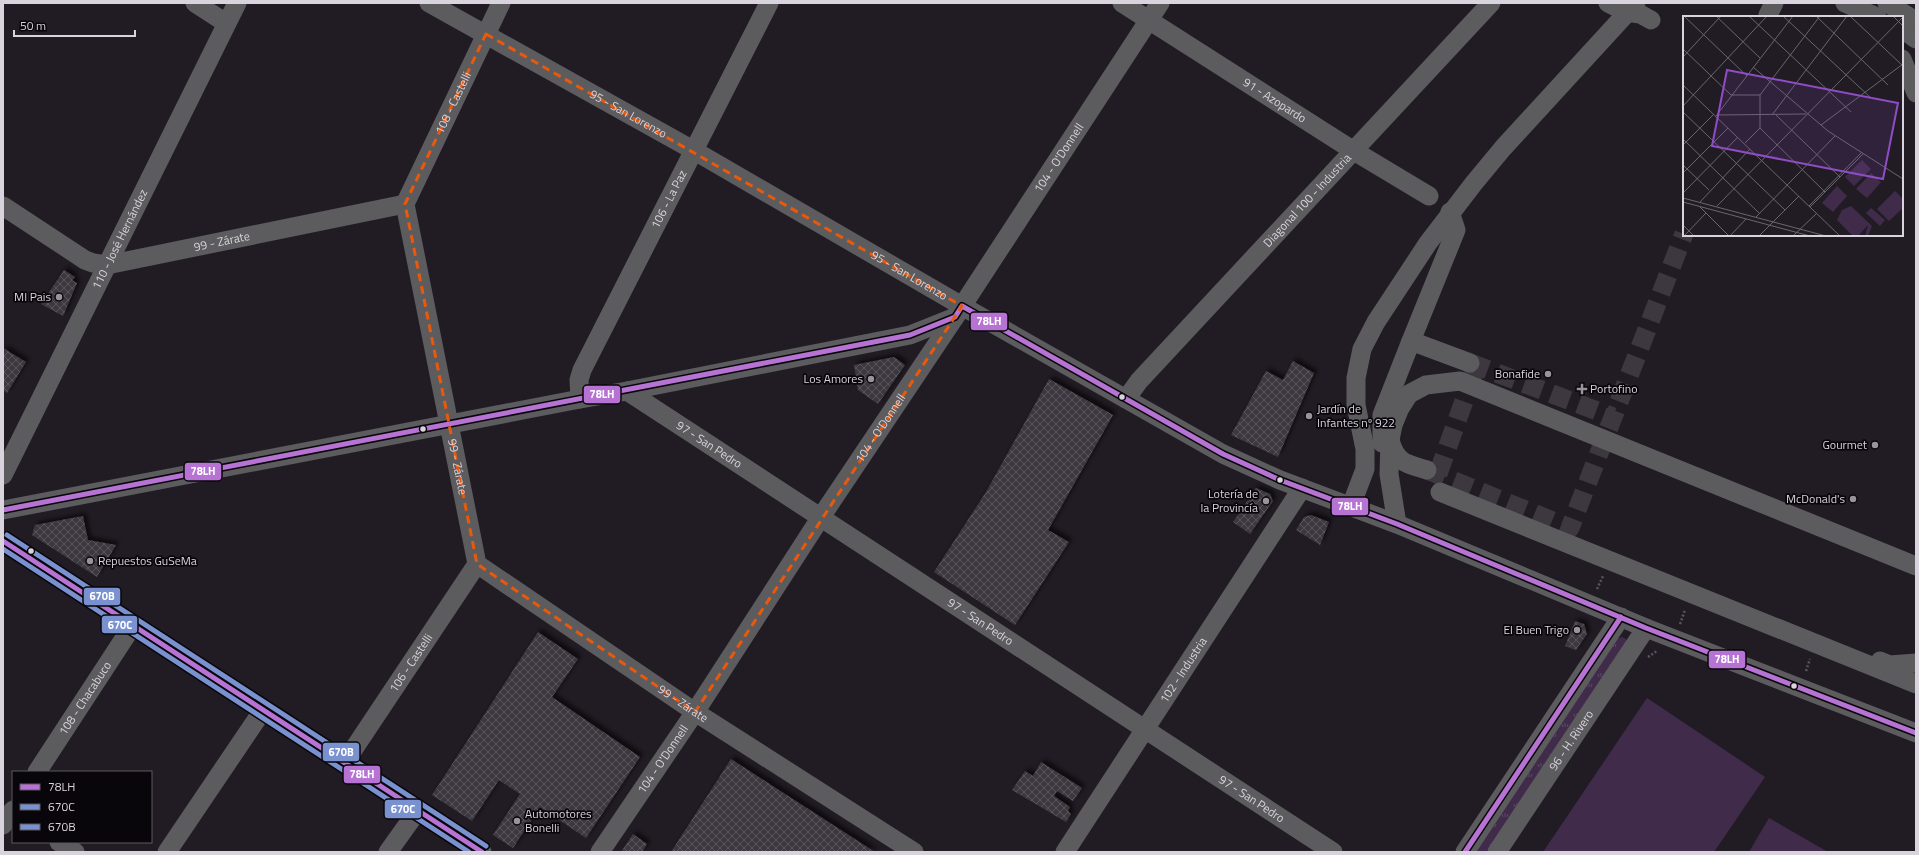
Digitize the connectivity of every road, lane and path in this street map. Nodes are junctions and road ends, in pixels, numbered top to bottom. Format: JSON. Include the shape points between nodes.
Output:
{"nodes":[{"id":1,"x":195,"y":3,"type":"edge"},
{"id":2,"x":237,"y":3,"type":"edge"},
{"id":3,"x":429,"y":3,"type":"edge"},
{"id":4,"x":501,"y":3,"type":"edge"},
{"id":5,"x":769,"y":3,"type":"edge"},
{"id":6,"x":1122,"y":3,"type":"edge"},
{"id":7,"x":1160,"y":3,"type":"edge"},
{"id":8,"x":1491,"y":3,"type":"edge"},
{"id":9,"x":1844,"y":3,"type":"edge"},
{"id":10,"x":1622,"y":6,"type":"edge"},
{"id":11,"x":1899,"y":12,"type":"edge"},
{"id":12,"x":1875,"y":16,"type":"edge"},
{"id":13,"x":1903,"y":18,"type":"edge"},
{"id":14,"x":1149,"y":20,"type":"junction"},
{"id":15,"x":1651,"y":20,"type":"dead end"},
{"id":16,"x":1916,"y":22,"type":"edge"},
{"id":17,"x":226,"y":23,"type":"junction"},
{"id":18,"x":486,"y":34,"type":"junction"},
{"id":19,"x":1916,"y":39,"type":"edge"},
{"id":20,"x":1903,"y":61,"type":"edge"},
{"id":21,"x":1916,"y":93,"type":"edge"},
{"id":22,"x":693,"y":150,"type":"junction"},
{"id":23,"x":1354,"y":151,"type":"junction"},
{"id":24,"x":1429,"y":196,"type":"dead end"},
{"id":25,"x":405,"y":204,"type":"junction"},
{"id":26,"x":3,"y":206,"type":"edge"},
{"id":27,"x":1450,"y":212,"type":"junction"},
{"id":28,"x":107,"y":265,"type":"junction"},
{"id":29,"x":958,"y":311,"type":"junction"},
{"id":30,"x":1411,"y":341,"type":"junction"},
{"id":31,"x":1470,"y":363,"type":"tunnel mouth"},
{"id":32,"x":627,"y":392,"type":"junction"},
{"id":33,"x":580,"y":398,"type":"junction"},
{"id":34,"x":1126,"y":399,"type":"junction"},
{"id":35,"x":448,"y":424,"type":"junction"},
{"id":36,"x":1390,"y":440,"type":"junction"},
{"id":37,"x":1426,"y":470,"type":"tunnel mouth"},
{"id":38,"x":1389,"y":474,"type":"junction"},
{"id":39,"x":3,"y":475,"type":"edge"},
{"id":40,"x":1302,"y":488,"type":"junction"},
{"id":41,"x":1440,"y":492,"type":"dead end"},
{"id":42,"x":1351,"y":506,"type":"junction"},
{"id":43,"x":3,"y":510,"type":"edge"},
{"id":44,"x":821,"y":517,"type":"junction"},
{"id":45,"x":1397,"y":524,"type":"junction"},
{"id":46,"x":3,"y":540,"type":"edge"},
{"id":47,"x":1609,"y":560,"type":"junction"},
{"id":48,"x":477,"y":564,"type":"junction"},
{"id":49,"x":1916,"y":566,"type":"edge"},
{"id":50,"x":1690,"y":593,"type":"junction"},
{"id":51,"x":1591,"y":605,"type":"junction"},
{"id":52,"x":1621,"y":617,"type":"junction"},
{"id":53,"x":133,"y":625,"type":"junction"},
{"id":54,"x":1646,"y":628,"type":"junction"},
{"id":55,"x":1678,"y":630,"type":"dead end"},
{"id":56,"x":1816,"y":643,"type":"junction"},
{"id":57,"x":1916,"y":663,"type":"edge"},
{"id":58,"x":1867,"y":664,"type":"junction"},
{"id":59,"x":1916,"y":684,"type":"edge"},
{"id":60,"x":1800,"y":688,"type":"junction"},
{"id":61,"x":263,"y":710,"type":"junction"},
{"id":62,"x":696,"y":712,"type":"junction"},
{"id":63,"x":1146,"y":728,"type":"junction"},
{"id":64,"x":1916,"y":733,"type":"edge"},
{"id":65,"x":345,"y":762,"type":"junction"},
{"id":66,"x":38,"y":771,"type":"edge"},
{"id":67,"x":418,"y":810,"type":"junction"},
{"id":68,"x":61,"y":843,"type":"edge"},
{"id":69,"x":75,"y":852,"type":"edge"},
{"id":70,"x":167,"y":852,"type":"edge"},
{"id":71,"x":388,"y":852,"type":"edge"},
{"id":72,"x":482,"y":852,"type":"edge"},
{"id":73,"x":600,"y":852,"type":"edge"},
{"id":74,"x":914,"y":852,"type":"edge"},
{"id":75,"x":1065,"y":852,"type":"edge"},
{"id":76,"x":1334,"y":852,"type":"edge"},
{"id":77,"x":1465,"y":852,"type":"edge"},
{"id":78,"x":1497,"y":852,"type":"edge"}],
"edges":[{"from":1,"to":17,"type":"street"},
{"from":2,"to":17,"type":"street","name":"110 - José Hernández"},
{"from":3,"to":18,"type":"street","name":"95 - San Lorenzo"},
{"from":4,"to":18,"type":"street","name":"108 - Castelli"},
{"from":5,"to":22,"type":"street","name":"106 - La Paz"},
{"from":6,"to":14,"type":"street","name":"91 - Azopardo"},
{"from":7,"to":14,"type":"street","name":"104 - O'Donnell"},
{"from":8,"to":23,"type":"street","name":"Diagonal 100 - Industria"},
{"from":9,"to":12,"type":"street"},
{"from":10,"to":15,"type":"street"},
{"from":10,"to":27,"type":"street"},
{"from":11,"to":16,"type":"street"},
{"from":13,"to":19,"type":"street"},
{"from":14,"to":23,"type":"street","name":"91 - Azopardo"},
{"from":14,"to":29,"type":"street","name":"104 - O'Donnell"},
{"from":17,"to":28,"type":"street","name":"110 - José Hernández"},
{"from":18,"to":22,"type":"street","name":"95 - San Lorenzo"},
{"from":18,"to":25,"type":"street","name":"108 - Castelli"},
{"from":20,"to":21,"type":"street"},
{"from":22,"to":29,"type":"street","name":"95 - San Lorenzo"},
{"from":22,"to":33,"type":"street","name":"106 - La Paz","via":[[582,370],[579,380]]},
{"from":23,"to":24,"type":"street","name":"91 - Azopardo"},
{"from":23,"to":34,"type":"street","name":"Diagonal 100 - Industria","via":[[1139,381]]},
{"from":25,"to":28,"type":"street","name":"99 - Zárate"},
{"from":25,"to":35,"type":"street","name":"99 - Zárate"},
{"from":26,"to":28,"type":"street","name":"99 - Zárate","via":[[85,260],[93,264]]},
{"from":27,"to":30,"type":"street","via":[[1456,230]]},
{"from":27,"to":42,"type":"street","via":[[1409,270],[1362,349],[1356,378],[1356,405],[1365,448],[1365,469]]},
{"from":28,"to":39,"type":"street","name":"110 - José Hernández"},
{"from":29,"to":32,"type":"street","via":[[910,334]]},
{"from":29,"to":34,"type":"street","name":"95 - San Lorenzo"},
{"from":29,"to":44,"type":"street","name":"104 - O'Donnell"},
{"from":30,"to":31,"type":"street"},
{"from":30,"to":38,"type":"street","via":[[1382,415],[1380,435]]},
{"from":32,"to":33,"type":"street"},
{"from":32,"to":44,"type":"street","name":"97 - San Pedro"},
{"from":33,"to":35,"type":"street"},
{"from":34,"to":40,"type":"street","name":"95 - San Lorenzo","via":[[1223,454]]},
{"from":35,"to":43,"type":"street"},
{"from":35,"to":48,"type":"street","name":"99 - Zárate"},
{"from":36,"to":37,"type":"street","via":[[1399,459]]},
{"from":36,"to":38,"type":"street"},
{"from":36,"to":49,"type":"street","via":[[1400,408],[1410,394],[1426,385],[1460,382]]},
{"from":38,"to":45,"type":"street"},
{"from":40,"to":42,"type":"street","name":"95 - San Lorenzo"},
{"from":40,"to":63,"type":"street","name":"102 - Industria"},
{"from":41,"to":47,"type":"street"},
{"from":42,"to":45,"type":"street","name":"95 - San Lorenzo"},
{"from":44,"to":62,"type":"street","name":"104 - O'Donnell"},
{"from":44,"to":63,"type":"street","name":"97 - San Pedro"},
{"from":45,"to":51,"type":"street","name":"95 - San Lorenzo"},
{"from":46,"to":53,"type":"street"},
{"from":47,"to":50,"type":"street"},
{"from":47,"to":51,"type":"path"},
{"from":48,"to":62,"type":"street","name":"99 - Zárate"},
{"from":48,"to":65,"type":"street","name":"106 - Castelli"},
{"from":50,"to":55,"type":"path"},
{"from":50,"to":56,"type":"street"},
{"from":51,"to":52,"type":"street","name":"95 - San Lorenzo"},
{"from":52,"to":54,"type":"street","name":"95 - San Lorenzo"},
{"from":52,"to":77,"type":"street"},
{"from":53,"to":61,"type":"street"},
{"from":53,"to":66,"type":"street","name":"108 - Chacabuco"},
{"from":54,"to":60,"type":"street","name":"95 - San Lorenzo"},
{"from":54,"to":78,"type":"street","name":"96 - H. Rivero"},
{"from":56,"to":58,"type":"street"},
{"from":56,"to":60,"type":"path"},
{"from":57,"to":58,"type":"street","via":[[1890,665],[1877,660]]},
{"from":58,"to":59,"type":"street"},
{"from":60,"to":64,"type":"street","name":"95 - San Lorenzo"},
{"from":61,"to":65,"type":"street"},
{"from":61,"to":70,"type":"street"},
{"from":62,"to":73,"type":"street","name":"104 - O'Donnell"},
{"from":62,"to":74,"type":"street","name":"99 - Zárate"},
{"from":63,"to":75,"type":"street","name":"102 - Industria"},
{"from":63,"to":76,"type":"street","name":"97 - San Pedro"},
{"from":65,"to":67,"type":"street"},
{"from":67,"to":71,"type":"street"},
{"from":67,"to":72,"type":"street"},
{"from":68,"to":69,"type":"street"}]}
